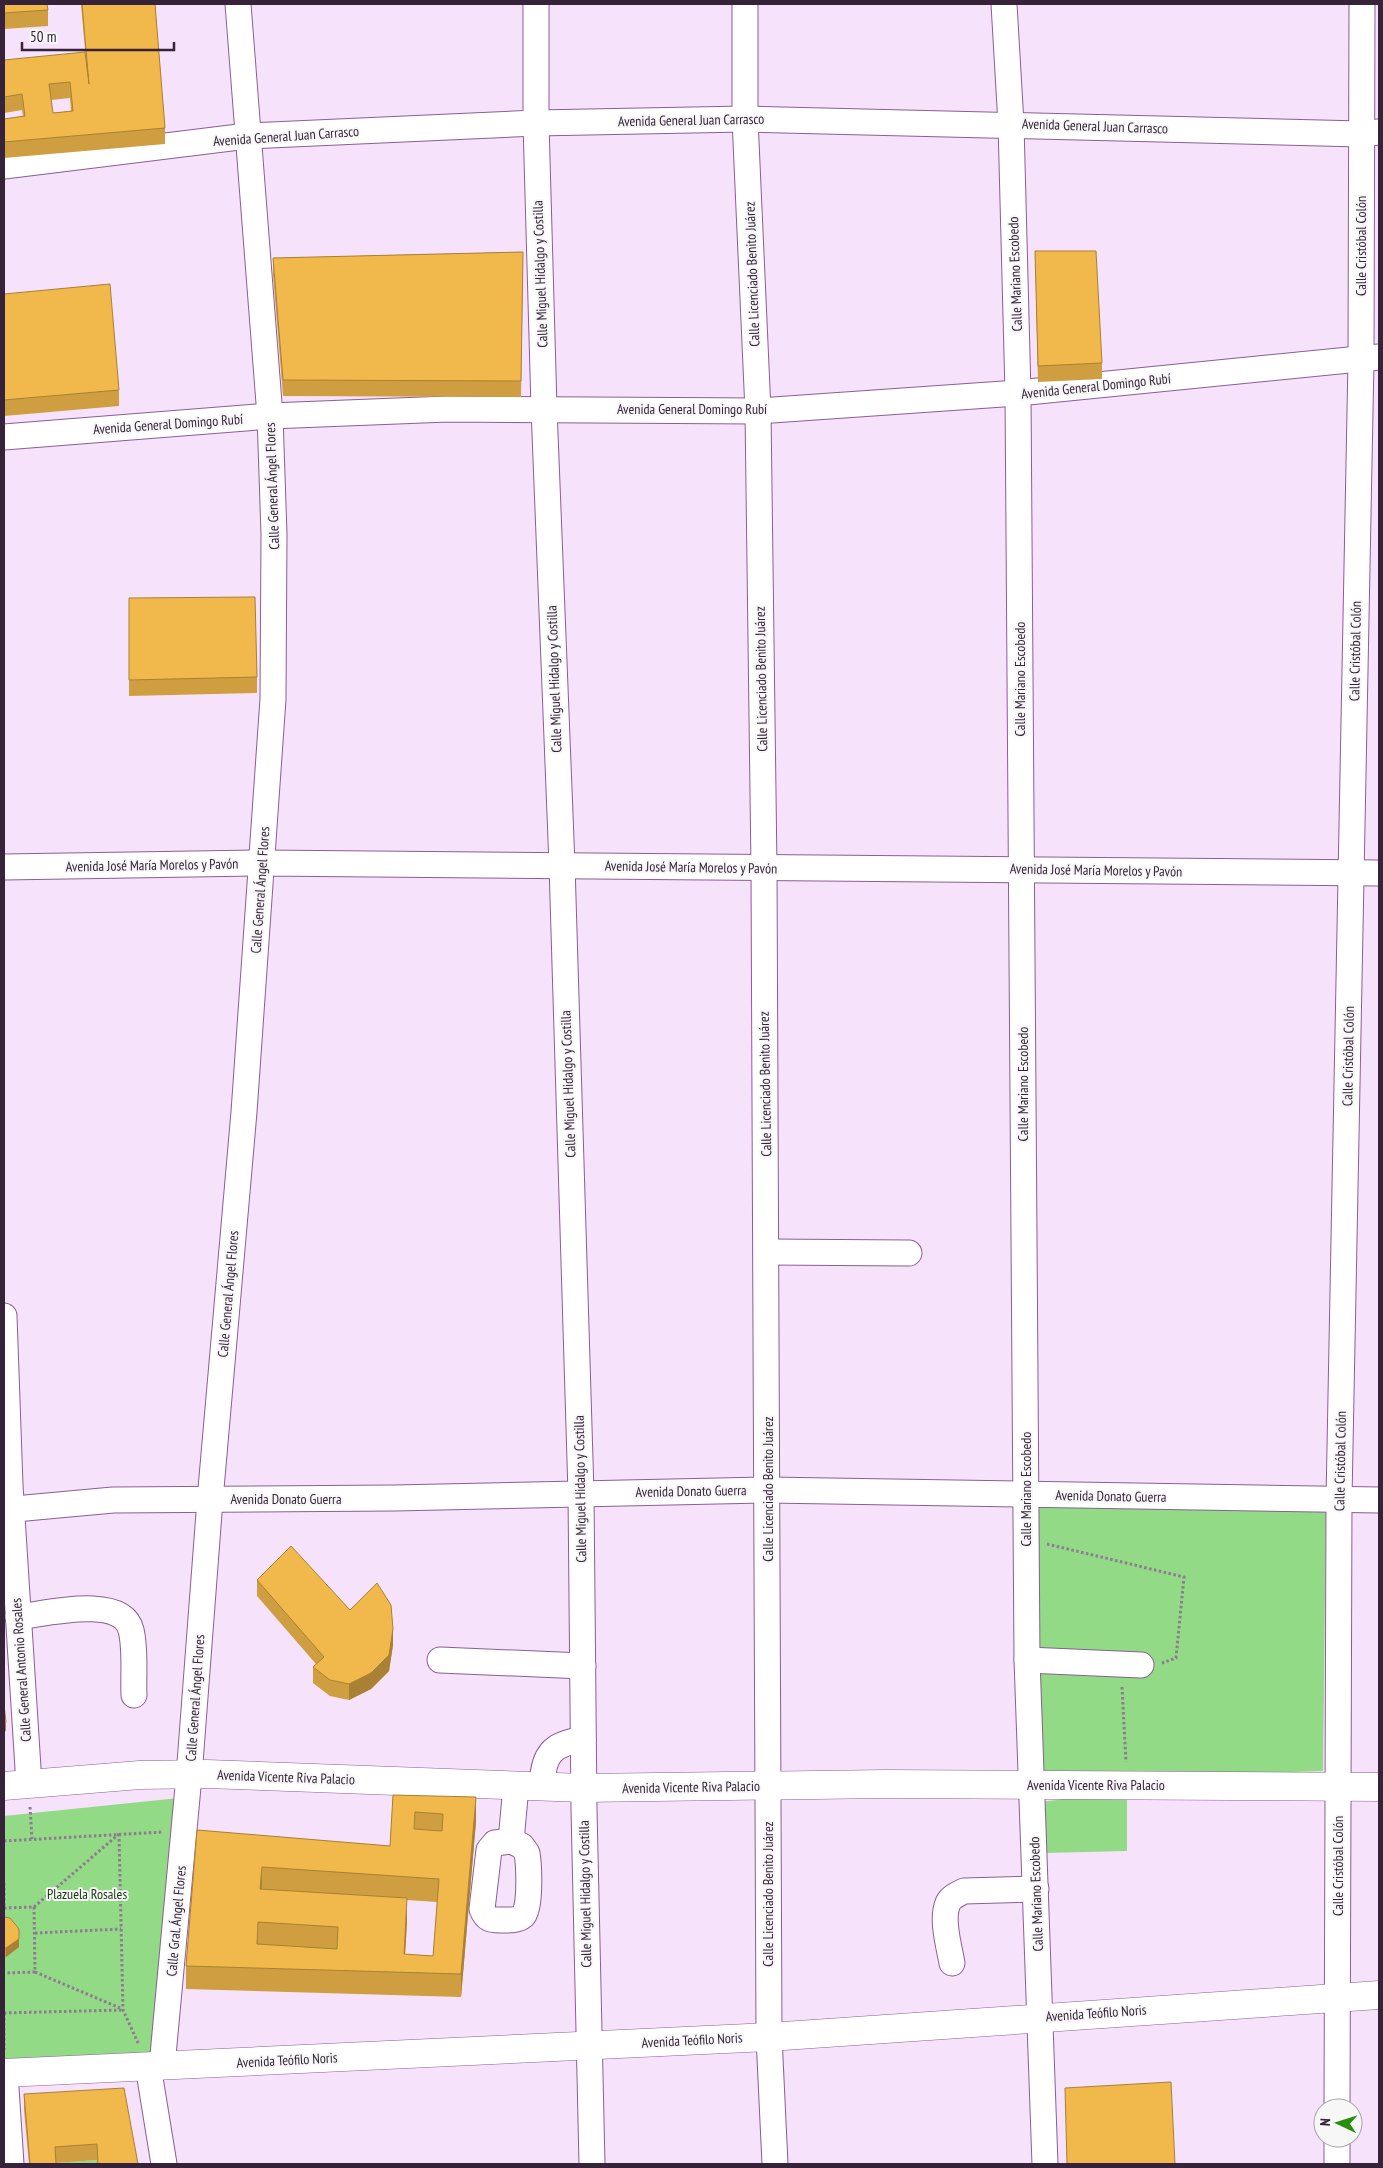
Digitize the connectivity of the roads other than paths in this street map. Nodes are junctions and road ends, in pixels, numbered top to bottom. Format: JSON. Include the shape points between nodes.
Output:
{"nodes":[{"id":1,"x":238,"y":4,"type":"edge"},
{"id":2,"x":536,"y":4,"type":"edge"},
{"id":3,"x":745,"y":4,"type":"edge"},
{"id":4,"x":1004,"y":4,"type":"edge"},
{"id":5,"x":1362,"y":4,"type":"edge"},
{"id":6,"x":745,"y":119,"type":"junction"},
{"id":7,"x":536,"y":123,"type":"junction"},
{"id":8,"x":1011,"y":124,"type":"junction"},
{"id":9,"x":1370,"y":133,"type":"edge"},
{"id":10,"x":247,"y":136,"type":"junction"},
{"id":11,"x":4,"y":166,"type":"edge"},
{"id":12,"x":1370,"y":358,"type":"edge"},
{"id":13,"x":1018,"y":394,"type":"junction"},
{"id":14,"x":544,"y":408,"type":"junction"},
{"id":15,"x":758,"y":411,"type":"junction"},
{"id":16,"x":270,"y":416,"type":"junction"},
{"id":17,"x":4,"y":437,"type":"edge"},
{"id":18,"x":263,"y":863,"type":"junction"},
{"id":19,"x":562,"y":864,"type":"junction"},
{"id":20,"x":4,"y":867,"type":"edge"},
{"id":21,"x":1022,"y":868,"type":"junction"},
{"id":22,"x":764,"y":869,"type":"junction"},
{"id":23,"x":1351,"y":873,"type":"junction"},
{"id":24,"x":1379,"y":873,"type":"edge"},
{"id":25,"x":767,"y":1252,"type":"junction"},
{"id":26,"x":908,"y":1253,"type":"dead end"},
{"id":27,"x":4,"y":1316,"type":"edge"},
{"id":28,"x":768,"y":1490,"type":"junction"},
{"id":29,"x":581,"y":1493,"type":"junction"},
{"id":30,"x":1026,"y":1495,"type":"junction"},
{"id":31,"x":1339,"y":1499,"type":"junction"},
{"id":32,"x":210,"y":1500,"type":"junction"},
{"id":33,"x":1379,"y":1500,"type":"edge"},
{"id":34,"x":8,"y":1510,"type":"edge"},
{"id":35,"x":18,"y":1617,"type":"junction"},
{"id":36,"x":440,"y":1660,"type":"dead end"},
{"id":37,"x":1027,"y":1660,"type":"junction"},
{"id":38,"x":582,"y":1666,"type":"junction"},
{"id":39,"x":1140,"y":1670,"type":"road end"},
{"id":40,"x":134,"y":1695,"type":"dead end"},
{"id":41,"x":583,"y":1740,"type":"junction"},
{"id":42,"x":189,"y":1776,"type":"junction"},
{"id":43,"x":16,"y":1785,"type":"edge"},
{"id":44,"x":1032,"y":1785,"type":"junction"},
{"id":45,"x":529,"y":1786,"type":"junction"},
{"id":46,"x":767,"y":1786,"type":"junction"},
{"id":47,"x":1337,"y":1787,"type":"junction"},
{"id":48,"x":1379,"y":1787,"type":"edge"},
{"id":49,"x":584,"y":1788,"type":"junction"},
{"id":50,"x":511,"y":1841,"type":"dead end"},
{"id":51,"x":1036,"y":1889,"type":"junction"},
{"id":52,"x":952,"y":1963,"type":"dead end"},
{"id":53,"x":1379,"y":1995,"type":"edge"},
{"id":54,"x":1338,"y":1997,"type":"junction"},
{"id":55,"x":1040,"y":2016,"type":"junction"},
{"id":56,"x":769,"y":2037,"type":"junction"},
{"id":57,"x":588,"y":2046,"type":"junction"},
{"id":58,"x":155,"y":2066,"type":"junction"},
{"id":59,"x":4,"y":2073,"type":"edge"},
{"id":60,"x":1337,"y":2098,"type":"edge"},
{"id":61,"x":1337,"y":2148,"type":"edge"},
{"id":62,"x":11,"y":2164,"type":"edge"},
{"id":63,"x":164,"y":2164,"type":"edge"},
{"id":64,"x":592,"y":2164,"type":"edge"},
{"id":65,"x":775,"y":2164,"type":"edge"},
{"id":66,"x":1046,"y":2164,"type":"edge"},
{"id":67,"x":1337,"y":2164,"type":"edge"}],
"edges":[{"from":1,"to":10,"type":"street","name":"Calle General Ángel Flores"},
{"from":2,"to":7,"type":"street","name":"Calle Miguel Hidalgo y Costilla"},
{"from":3,"to":6,"type":"street","name":"Calle Licenciado Benito Juárez"},
{"from":4,"to":8,"type":"street","name":"Calle Mariano Escobedo"},
{"from":5,"to":9,"type":"street","name":"Calle Cristóbal Colón"},
{"from":6,"to":7,"type":"street","name":"Avenida General Juan Carrasco"},
{"from":6,"to":8,"type":"street","name":"Avenida General Juan Carrasco"},
{"from":6,"to":15,"type":"street","name":"Calle Licenciado Benito Juárez"},
{"from":7,"to":10,"type":"street","name":"Avenida General Juan Carrasco"},
{"from":7,"to":14,"type":"street","name":"Calle Miguel Hidalgo y Costilla"},
{"from":8,"to":9,"type":"street","name":"Avenida General Juan Carrasco"},
{"from":8,"to":13,"type":"street","name":"Calle Mariano Escobedo"},
{"from":9,"to":12,"type":"street","name":"Calle Cristóbal Colón"},
{"from":10,"to":11,"type":"street","name":"Avenida General Juan Carrasco"},
{"from":10,"to":16,"type":"street","name":"Calle General Ángel Flores"},
{"from":12,"to":13,"type":"street","name":"Avenida General Domingo Rubí"},
{"from":12,"to":23,"type":"street","name":"Calle Cristóbal Colón"},
{"from":13,"to":15,"type":"street","name":"Avenida General Domingo Rubí"},
{"from":13,"to":21,"type":"street","name":"Calle Mariano Escobedo"},
{"from":14,"to":15,"type":"street","name":"Avenida General Domingo Rubí"},
{"from":14,"to":16,"type":"street","name":"Avenida General Domingo Rubí"},
{"from":14,"to":19,"type":"street","name":"Calle Miguel Hidalgo y Costilla"},
{"from":15,"to":22,"type":"street","name":"Calle Licenciado Benito Juárez"},
{"from":16,"to":17,"type":"street","name":"Avenida General Domingo Rubí"},
{"from":16,"to":18,"type":"street","name":"Calle General Ángel Flores","via":[[274,534],[273,699]]},
{"from":18,"to":19,"type":"street","name":"Avenida José María Morelos y Pavón"},
{"from":18,"to":20,"type":"street","name":"Avenida José María Morelos y Pavón"},
{"from":18,"to":32,"type":"street","name":"Calle General Ángel Flores"},
{"from":19,"to":22,"type":"street","name":"Avenida José María Morelos y Pavón"},
{"from":19,"to":29,"type":"street","name":"Calle Miguel Hidalgo y Costilla"},
{"from":21,"to":22,"type":"street","name":"Avenida José María Morelos y Pavón"},
{"from":21,"to":23,"type":"street","name":"Avenida José María Morelos y Pavón"},
{"from":21,"to":30,"type":"street","name":"Calle Mariano Escobedo"},
{"from":22,"to":25,"type":"street","name":"Calle Licenciado Benito Juárez"},
{"from":23,"to":24,"type":"street","name":"Avenida José María Morelos y Pavón"},
{"from":23,"to":31,"type":"street","name":"Calle Cristóbal Colón"},
{"from":25,"to":26,"type":"street"},
{"from":25,"to":28,"type":"street","name":"Calle Licenciado Benito Juárez"},
{"from":27,"to":34,"type":"street","name":"Calle General Antonio Rosales"},
{"from":28,"to":29,"type":"street","name":"Avenida Donato Guerra"},
{"from":28,"to":30,"type":"street","name":"Avenida Donato Guerra"},
{"from":28,"to":46,"type":"street","name":"Calle Licenciado Benito Juárez"},
{"from":29,"to":32,"type":"street","name":"Avenida Donato Guerra"},
{"from":29,"to":38,"type":"street","name":"Calle Miguel Hidalgo y Costilla"},
{"from":30,"to":31,"type":"street","name":"Avenida Donato Guerra"},
{"from":30,"to":37,"type":"street","name":"Calle Mariano Escobedo"},
{"from":31,"to":33,"type":"street","name":"Avenida Donato Guerra"},
{"from":31,"to":47,"type":"street","name":"Calle Cristóbal Colón"},
{"from":32,"to":34,"type":"street","name":"Avenida Donato Guerra","via":[[113,1500]]},
{"from":32,"to":42,"type":"street","name":"Calle General Ángel Flores"},
{"from":34,"to":35,"type":"street","name":"Calle General Antonio Rosales"},
{"from":35,"to":40,"type":"street","via":[[86,1609],[108,1609],[124,1616],[131,1629]]},
{"from":35,"to":43,"type":"street","name":"Calle General Antonio Rosales"},
{"from":36,"to":38,"type":"street"},
{"from":37,"to":39,"type":"street"},
{"from":37,"to":44,"type":"street","name":"Calle Mariano Escobedo"},
{"from":38,"to":41,"type":"street","name":"Calle Miguel Hidalgo y Costilla"},
{"from":41,"to":45,"type":"street","via":[[562,1743],[546,1758],[543,1768]]},
{"from":41,"to":49,"type":"street","name":"Calle Miguel Hidalgo y Costilla"},
{"from":42,"to":43,"type":"main road","name":"Avenida Vicente Riva Palacio","via":[[140,1775]]},
{"from":42,"to":45,"type":"main road","name":"Avenida Vicente Riva Palacio","via":[[301,1776]]},
{"from":42,"to":58,"type":"street","name":"Calle Gral. Ángel Flores"},
{"from":44,"to":46,"type":"main road","name":"Avenida Vicente Riva Palacio"},
{"from":44,"to":47,"type":"main road","name":"Avenida Vicente Riva Palacio"},
{"from":44,"to":51,"type":"street","name":"Calle Mariano Escobedo"},
{"from":45,"to":49,"type":"main road","name":"Avenida Vicente Riva Palacio"},
{"from":45,"to":50,"type":"street"},
{"from":46,"to":49,"type":"main road","name":"Avenida Vicente Riva Palacio"},
{"from":46,"to":56,"type":"street","name":"Calle Licenciado Benito Juárez"},
{"from":47,"to":48,"type":"main road","name":"Avenida Vicente Riva Palacio"},
{"from":47,"to":54,"type":"street","name":"Calle Cristóbal Colón"},
{"from":49,"to":57,"type":"street","name":"Calle Miguel Hidalgo y Costilla"},
{"from":51,"to":52,"type":"street","via":[[964,1891],[954,1896],[948,1903],[946,1917]]},
{"from":51,"to":55,"type":"street","name":"Calle Mariano Escobedo"},
{"from":53,"to":54,"type":"main road","name":"Avenida Teófilo Noris"},
{"from":54,"to":55,"type":"main road","name":"Avenida Teófilo Noris"},
{"from":54,"to":60,"type":"street","name":"Calle Cristóbal Colón"},
{"from":55,"to":56,"type":"main road","name":"Avenida Teófilo Noris"},
{"from":55,"to":66,"type":"street","name":"Calle Mariano Escobedo"},
{"from":56,"to":57,"type":"main road","name":"Avenida Teófilo Noris"},
{"from":56,"to":65,"type":"street","name":"Calle Licenciado Benito Juárez"},
{"from":57,"to":58,"type":"main road","name":"Avenida Teófilo Noris"},
{"from":57,"to":64,"type":"street","name":"Calle Miguel Hidalgo y Costilla"},
{"from":58,"to":59,"type":"main road","name":"Avenida Teófilo Noris"},
{"from":58,"to":63,"type":"street"},
{"from":59,"to":62,"type":"street"},
{"from":61,"to":67,"type":"street"}]}
